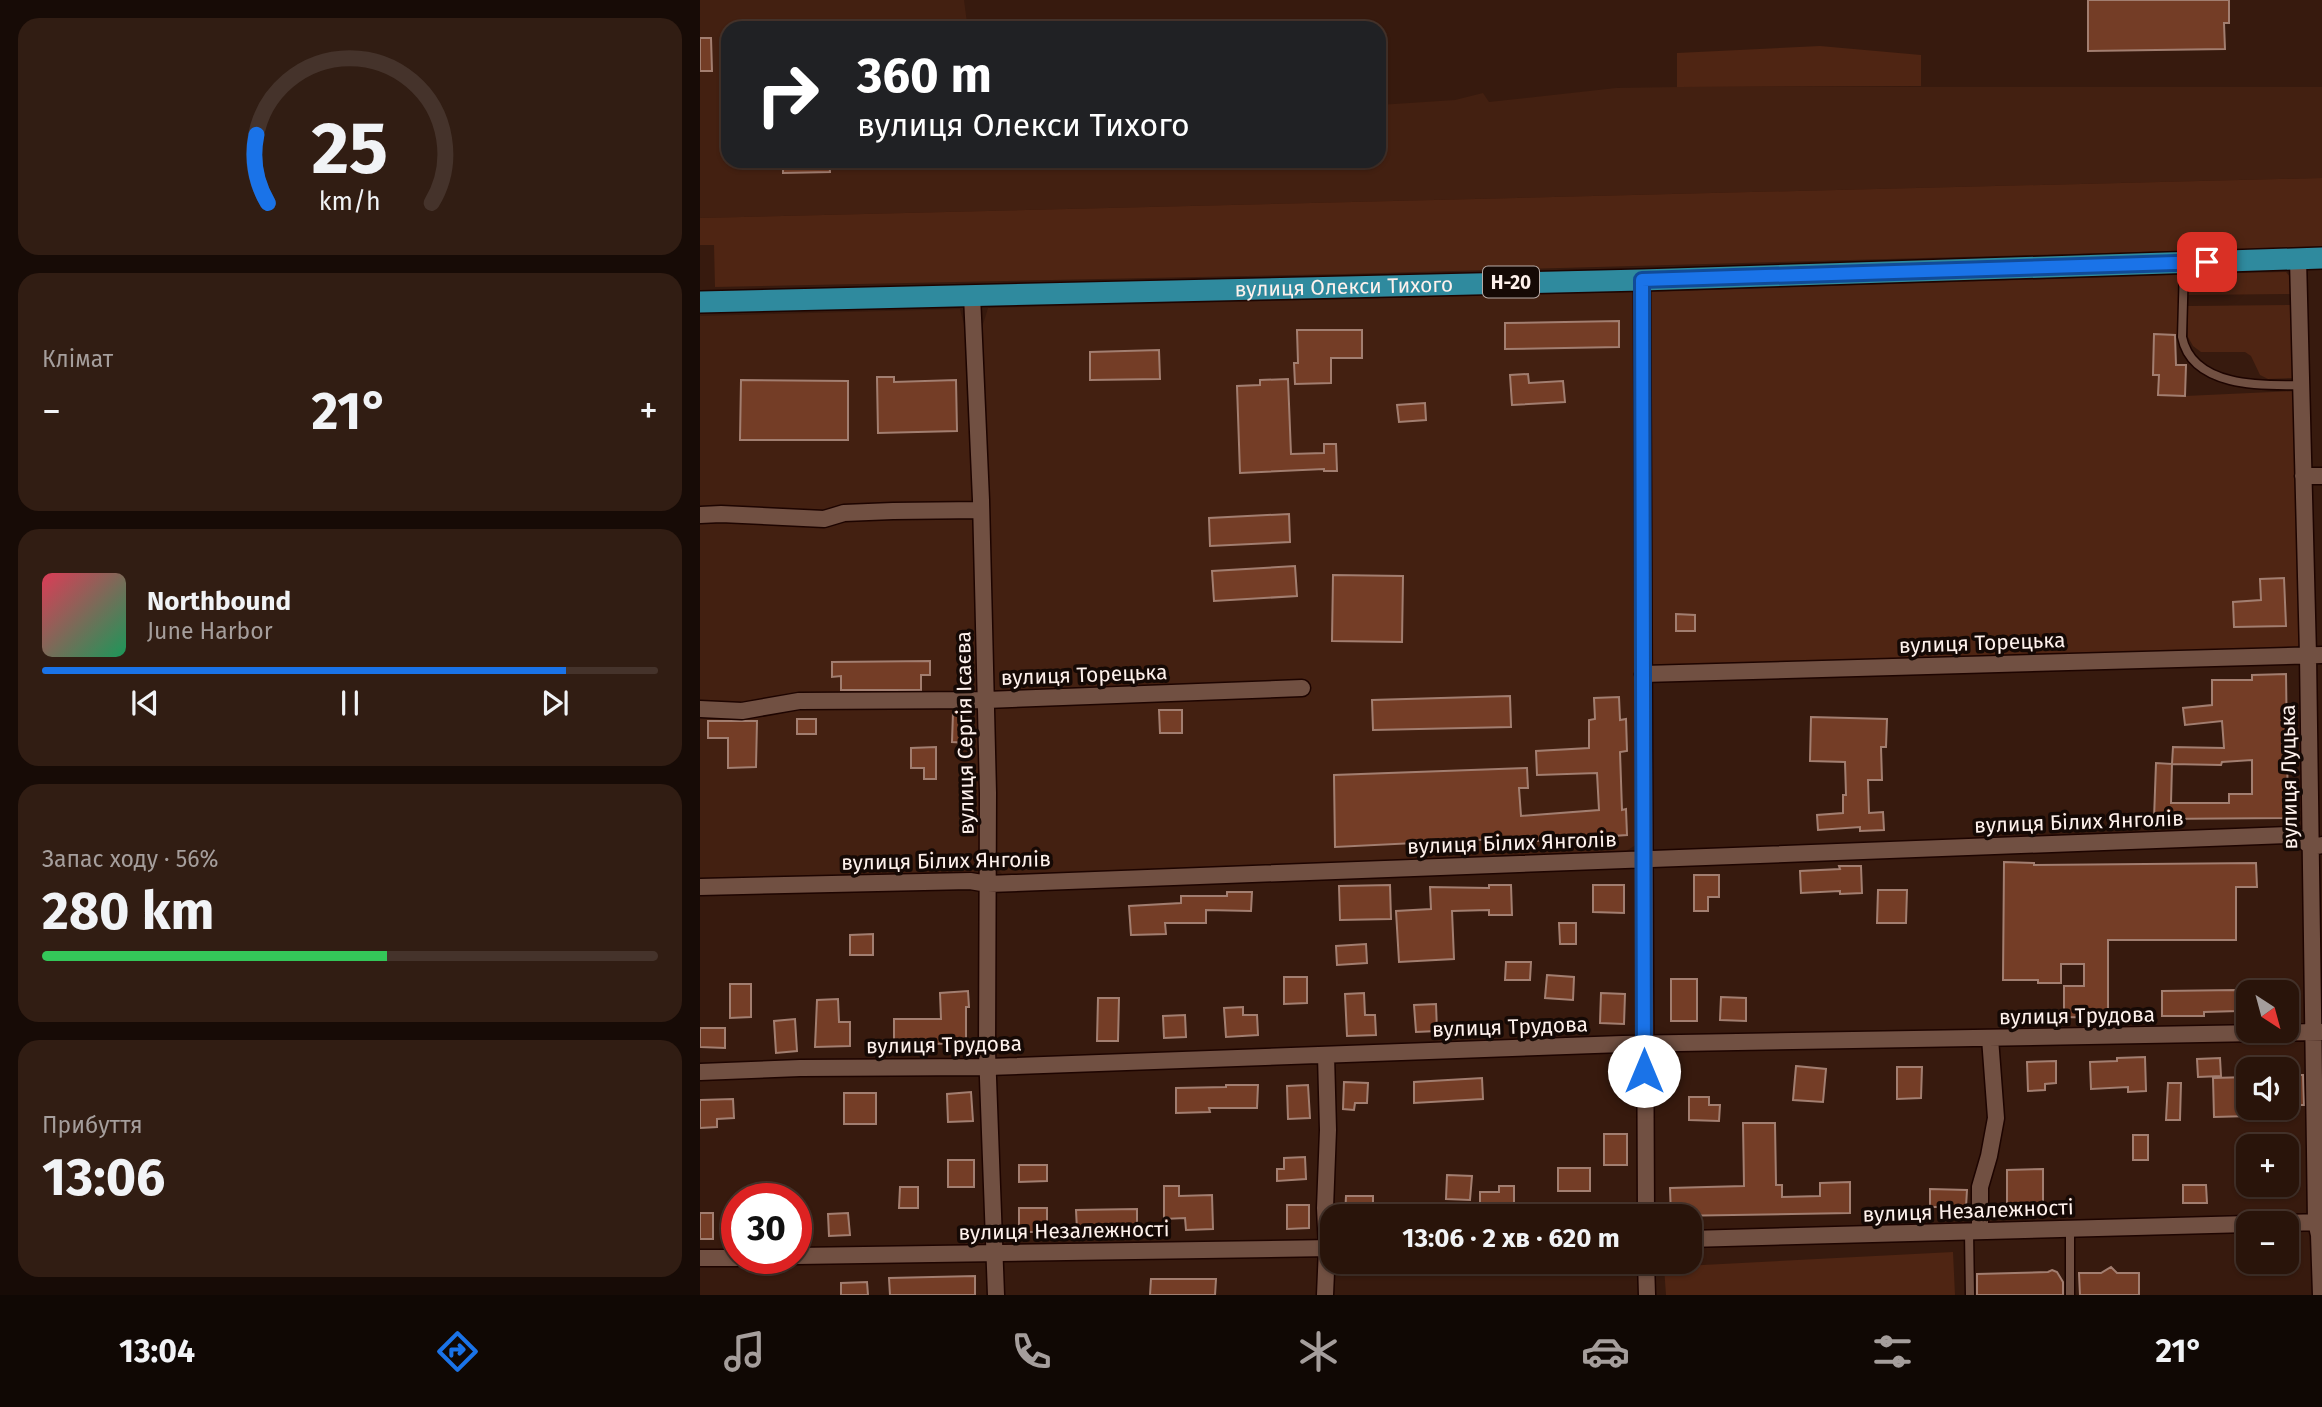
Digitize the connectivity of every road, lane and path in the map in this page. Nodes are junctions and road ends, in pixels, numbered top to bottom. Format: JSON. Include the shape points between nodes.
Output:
{"nodes":[{"id":1,"x":2322,"y":258,"type":"edge"},
{"id":2,"x":2298,"y":259,"type":"junction"},
{"id":3,"x":2185,"y":262,"type":"junction"},
{"id":4,"x":1642,"y":280,"type":"junction"},
{"id":5,"x":972,"y":295,"type":"junction"},
{"id":6,"x":700,"y":302,"type":"edge"},
{"id":7,"x":2301,"y":385,"type":"junction"},
{"id":8,"x":2303,"y":476,"type":"junction"},
{"id":9,"x":2322,"y":476,"type":"edge"},
{"id":10,"x":981,"y":510,"type":"junction"},
{"id":11,"x":700,"y":515,"type":"edge"},
{"id":12,"x":2315,"y":655,"type":"edge"},
{"id":13,"x":1643,"y":674,"type":"junction"},
{"id":14,"x":1302,"y":688,"type":"dead end"},
{"id":15,"x":986,"y":699,"type":"junction"},
{"id":16,"x":700,"y":709,"type":"edge"},
{"id":17,"x":2316,"y":846,"type":"edge"},
{"id":18,"x":1644,"y":858,"type":"junction"},
{"id":19,"x":988,"y":884,"type":"junction"},
{"id":20,"x":700,"y":887,"type":"edge"},
{"id":21,"x":2318,"y":1032,"type":"edge"},
{"id":22,"x":1990,"y":1038,"type":"junction"},
{"id":23,"x":1644,"y":1045,"type":"junction"},
{"id":24,"x":1326,"y":1055,"type":"junction"},
{"id":25,"x":988,"y":1067,"type":"junction"},
{"id":26,"x":700,"y":1072,"type":"edge"},
{"id":27,"x":2318,"y":1144,"type":"edge"},
{"id":28,"x":1325,"y":1204,"type":"edge"},
{"id":29,"x":1646,"y":1204,"type":"edge"},
{"id":30,"x":2319,"y":1222,"type":"edge"},
{"id":31,"x":2299,"y":1223,"type":"edge"},
{"id":32,"x":2236,"y":1224,"type":"edge"},
{"id":33,"x":2070,"y":1229,"type":"junction"},
{"id":34,"x":1975,"y":1231,"type":"junction"},
{"id":35,"x":1702,"y":1239,"type":"edge"},
{"id":36,"x":1320,"y":1248,"type":"edge"},
{"id":37,"x":995,"y":1252,"type":"junction"},
{"id":38,"x":812,"y":1256,"type":"edge"},
{"id":39,"x":700,"y":1258,"type":"edge"},
{"id":40,"x":721,"y":1258,"type":"edge"},
{"id":41,"x":1327,"y":1274,"type":"edge"},
{"id":42,"x":1646,"y":1274,"type":"edge"},
{"id":43,"x":996,"y":1295,"type":"edge"},
{"id":44,"x":1325,"y":1295,"type":"edge"},
{"id":45,"x":1647,"y":1295,"type":"edge"},
{"id":46,"x":1970,"y":1295,"type":"edge"},
{"id":47,"x":2070,"y":1295,"type":"edge"},
{"id":48,"x":2321,"y":1295,"type":"edge"}],
"edges":[{"from":1,"to":2,"type":"main road","name":"вулиця Олекси Тихого","number":"Н-20"},
{"from":2,"to":3,"type":"main road","name":"вулиця Олекси Тихого","number":"Н-20"},
{"from":2,"to":7,"type":"street","name":"вулиця Луцька"},
{"from":3,"to":4,"type":"main road","name":"вулиця Олекси Тихого","number":"Н-20"},
{"from":3,"to":7,"type":"lane","via":[[2182,337],[2190,357],[2219,376],[2246,384]]},
{"from":4,"to":5,"type":"main road","name":"вулиця Олекси Тихого","number":"Н-20"},
{"from":4,"to":13,"type":"street"},
{"from":5,"to":6,"type":"main road","name":"вулиця Олекси Тихого","number":"Н-20"},
{"from":5,"to":10,"type":"street","name":"вулиця Сергія Ісаєва"},
{"from":7,"to":8,"type":"street","name":"вулиця Луцька"},
{"from":8,"to":9,"type":"street"},
{"from":8,"to":12,"type":"street","name":"вулиця Луцька"},
{"from":10,"to":11,"type":"street","via":[[844,513],[824,519]]},
{"from":10,"to":15,"type":"street","name":"вулиця Сергія Ісаєва"},
{"from":12,"to":13,"type":"street","name":"вулиця Торецька"},
{"from":12,"to":17,"type":"street","name":"вулиця Луцька"},
{"from":13,"to":18,"type":"street"},
{"from":14,"to":15,"type":"street","name":"вулиця Торецька"},
{"from":15,"to":16,"type":"street","name":"вулиця Торецька","via":[[799,701],[742,711]]},
{"from":15,"to":19,"type":"street","name":"вулиця Сергія Ісаєва"},
{"from":17,"to":18,"type":"street","name":"вулиця Білих Янголів","via":[[2289,835]]},
{"from":17,"to":21,"type":"street","name":"вулиця Луцька"},
{"from":18,"to":19,"type":"street","name":"вулиця Білих Янголів"},
{"from":18,"to":23,"type":"street"},
{"from":19,"to":20,"type":"street","name":"вулиця Білих Янголів"},
{"from":19,"to":25,"type":"street","name":"вулиця Сергія Ісаєва"},
{"from":21,"to":22,"type":"street","name":"вулиця Трудова"},
{"from":21,"to":27,"type":"street","name":"вулиця Луцька"},
{"from":22,"to":23,"type":"street","name":"вулиця Трудова"},
{"from":22,"to":34,"type":"street","via":[[1996,1118]]},
{"from":23,"to":24,"type":"street","name":"вулиця Трудова"},
{"from":23,"to":29,"type":"street"},
{"from":24,"to":25,"type":"street","name":"вулиця Трудова"},
{"from":24,"to":28,"type":"street"},
{"from":25,"to":26,"type":"street","name":"вулиця Трудова"},
{"from":25,"to":37,"type":"street","name":"вулиця Сергія Ісаєва"},
{"from":27,"to":30,"type":"street","name":"вулиця Луцька"},
{"from":30,"to":31,"type":"street"},
{"from":30,"to":48,"type":"street","name":"вулиця Луцька"},
{"from":32,"to":33,"type":"street","name":"вулиця Незалежності"},
{"from":33,"to":34,"type":"street","name":"вулиця Незалежності"},
{"from":33,"to":47,"type":"lane"},
{"from":34,"to":35,"type":"street","name":"вулиця Незалежності"},
{"from":34,"to":46,"type":"lane"},
{"from":36,"to":37,"type":"street","name":"вулиця Незалежності"},
{"from":37,"to":38,"type":"street","name":"вулиця Незалежності"},
{"from":37,"to":43,"type":"street","name":"вулиця Сергія Ісаєва"},
{"from":39,"to":40,"type":"street"},
{"from":41,"to":44,"type":"street"},
{"from":42,"to":45,"type":"street"}]}
